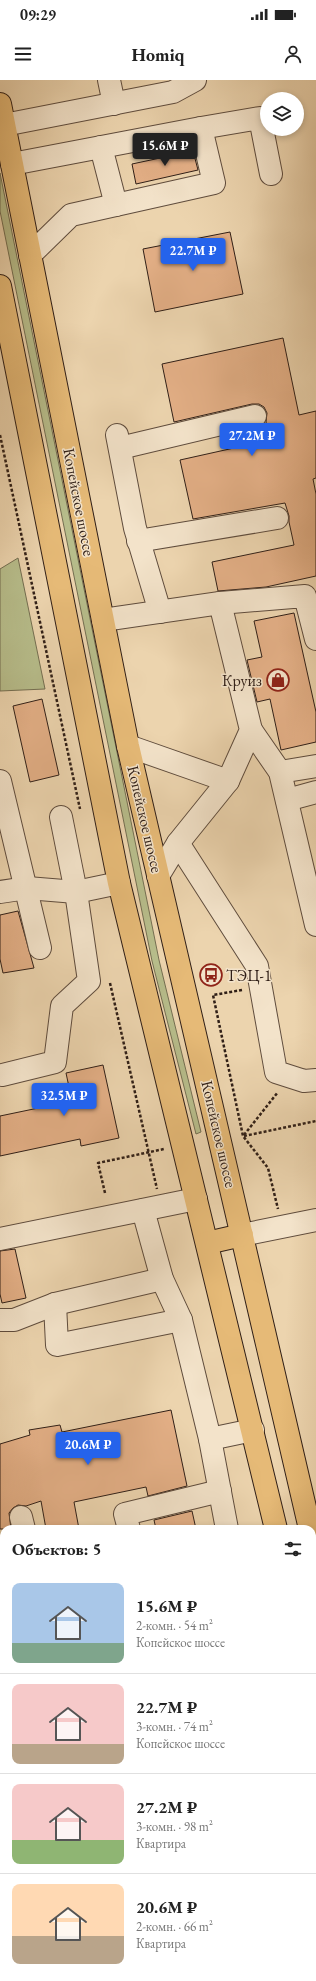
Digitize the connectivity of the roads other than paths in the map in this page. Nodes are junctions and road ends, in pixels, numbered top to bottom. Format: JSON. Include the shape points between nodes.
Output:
{"nodes":[{"id":1,"x":109,"y":80,"type":"edge"},
{"id":2,"x":196,"y":80,"type":"edge"},
{"id":3,"x":0,"y":104,"type":"edge"},
{"id":4,"x":114,"y":104,"type":"junction"},
{"id":5,"x":4,"y":125,"type":"junction"},
{"id":6,"x":201,"y":128,"type":"junction"},
{"id":7,"x":101,"y":147,"type":"junction"},
{"id":8,"x":12,"y":164,"type":"junction"},
{"id":9,"x":271,"y":174,"type":"dead end"},
{"id":10,"x":116,"y":205,"type":"junction"},
{"id":11,"x":30,"y":255,"type":"junction"},
{"id":12,"x":0,"y":286,"type":"edge"},
{"id":13,"x":255,"y":416,"type":"dead end"},
{"id":14,"x":277,"y":518,"type":"dead end"},
{"id":15,"x":138,"y":541,"type":"junction"},
{"id":16,"x":220,"y":603,"type":"junction"},
{"id":17,"x":160,"y":612,"type":"junction"},
{"id":18,"x":103,"y":620,"type":"junction"},
{"id":19,"x":316,"y":639,"type":"edge"},
{"id":20,"x":251,"y":730,"type":"junction"},
{"id":21,"x":128,"y":746,"type":"junction"},
{"id":22,"x":316,"y":766,"type":"edge"},
{"id":23,"x":280,"y":772,"type":"junction"},
{"id":24,"x":0,"y":781,"type":"edge"},
{"id":25,"x":228,"y":781,"type":"junction"},
{"id":26,"x":316,"y":792,"type":"edge"},
{"id":27,"x":287,"y":800,"type":"junction"},
{"id":28,"x":61,"y":817,"type":"dead end"},
{"id":29,"x":5,"y":824,"type":"edge"},
{"id":30,"x":178,"y":843,"type":"junction"},
{"id":31,"x":158,"y":876,"type":"junction"},
{"id":32,"x":119,"y":883,"type":"junction"},
{"id":33,"x":27,"y":888,"type":"junction"},
{"id":34,"x":0,"y":892,"type":"edge"},
{"id":35,"x":76,"y":892,"type":"junction"},
{"id":36,"x":316,"y":925,"type":"edge"},
{"id":37,"x":40,"y":948,"type":"dead end"},
{"id":38,"x":2,"y":1075,"type":"dead end"},
{"id":39,"x":316,"y":1080,"type":"edge"},
{"id":40,"x":196,"y":1200,"type":"junction"},
{"id":41,"x":143,"y":1210,"type":"junction"},
{"id":42,"x":316,"y":1220,"type":"edge"},
{"id":43,"x":242,"y":1235,"type":"junction"},
{"id":44,"x":0,"y":1239,"type":"edge"},
{"id":45,"x":207,"y":1242,"type":"junction"},
{"id":46,"x":162,"y":1279,"type":"junction"},
{"id":47,"x":54,"y":1304,"type":"junction"},
{"id":48,"x":0,"y":1320,"type":"edge"},
{"id":49,"x":181,"y":1320,"type":"junction"},
{"id":50,"x":253,"y":1430,"type":"junction"},
{"id":51,"x":210,"y":1439,"type":"junction"},
{"id":52,"x":220,"y":1491,"type":"junction"},
{"id":53,"x":128,"y":1525,"type":"edge"},
{"id":54,"x":226,"y":1525,"type":"edge"},
{"id":55,"x":275,"y":1525,"type":"edge"},
{"id":56,"x":309,"y":1525,"type":"edge"}],
"edges":[{"from":1,"to":4,"type":"street"},
{"from":2,"to":4,"type":"street","via":[[173,92]]},
{"from":3,"to":5,"type":"main road","name":"Копейское шоссе"},
{"from":4,"to":5,"type":"street"},
{"from":5,"to":8,"type":"main road","name":"Копейское шоссе"},
{"from":6,"to":7,"type":"street"},
{"from":6,"to":9,"type":"street","via":[[260,118]]},
{"from":6,"to":10,"type":"street","via":[[214,183]]},
{"from":7,"to":8,"type":"street"},
{"from":7,"to":10,"type":"street"},
{"from":8,"to":11,"type":"main road","name":"Копейское шоссе"},
{"from":10,"to":11,"type":"street","via":[[71,216]]},
{"from":11,"to":18,"type":"main road","name":"Копейское шоссе"},
{"from":12,"to":32,"type":"main road"},
{"from":13,"to":15,"type":"street","via":[[118,441]]},
{"from":14,"to":15,"type":"street"},
{"from":15,"to":17,"type":"street"},
{"from":16,"to":17,"type":"street"},
{"from":16,"to":19,"type":"street","via":[[305,596]]},
{"from":16,"to":20,"type":"street"},
{"from":17,"to":18,"type":"street"},
{"from":18,"to":21,"type":"main road","name":"Копейское шоссе"},
{"from":20,"to":23,"type":"street"},
{"from":20,"to":25,"type":"street"},
{"from":21,"to":25,"type":"street"},
{"from":21,"to":31,"type":"main road","name":"Копейское шоссе"},
{"from":22,"to":23,"type":"street"},
{"from":23,"to":27,"type":"street"},
{"from":24,"to":29,"type":"street"},
{"from":25,"to":30,"type":"street"},
{"from":26,"to":27,"type":"street"},
{"from":27,"to":36,"type":"street"},
{"from":28,"to":35,"type":"street"},
{"from":29,"to":33,"type":"street"},
{"from":30,"to":31,"type":"street"},
{"from":30,"to":39,"type":"street","via":[[257,966],[276,1072],[304,1081]]},
{"from":31,"to":43,"type":"main road","name":"Копейское шоссе"},
{"from":32,"to":35,"type":"street"},
{"from":32,"to":40,"type":"main road"},
{"from":33,"to":34,"type":"street"},
{"from":33,"to":35,"type":"street"},
{"from":33,"to":37,"type":"street"},
{"from":35,"to":38,"type":"street","via":[[89,981],[62,1006],[55,1062]]},
{"from":40,"to":41,"type":"street"},
{"from":40,"to":45,"type":"main road"},
{"from":41,"to":44,"type":"street"},
{"from":41,"to":46,"type":"street"},
{"from":42,"to":43,"type":"street"},
{"from":43,"to":45,"type":"main road"},
{"from":43,"to":56,"type":"main road","name":"Копейское шоссе"},
{"from":45,"to":50,"type":"main road"},
{"from":46,"to":47,"type":"street"},
{"from":46,"to":49,"type":"street"},
{"from":47,"to":48,"type":"street","via":[[14,1320]]},
{"from":47,"to":49,"type":"street","via":[[57,1345]]},
{"from":49,"to":51,"type":"street"},
{"from":50,"to":51,"type":"street"},
{"from":50,"to":55,"type":"main road"},
{"from":51,"to":52,"type":"street"},
{"from":52,"to":53,"type":"street","via":[[125,1514]]},
{"from":52,"to":54,"type":"street"}]}
